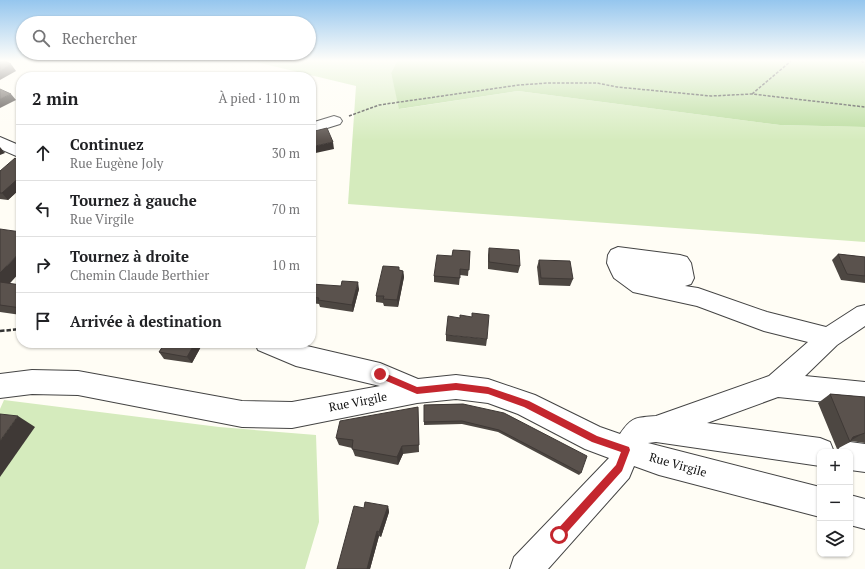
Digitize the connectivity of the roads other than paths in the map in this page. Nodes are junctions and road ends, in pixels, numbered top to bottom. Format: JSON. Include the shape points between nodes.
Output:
{"nodes":[{"id":1,"x":334,"y":121,"type":"road end"},
{"id":2,"x":316,"y":125,"type":"edge"},
{"id":3,"x":0,"y":142,"type":"edge"},
{"id":4,"x":16,"y":150,"type":"edge"},
{"id":5,"x":622,"y":272,"type":"dead end"},
{"id":6,"x":865,"y":314,"type":"edge"},
{"id":7,"x":830,"y":338,"type":"junction"},
{"id":8,"x":279,"y":348,"type":"edge"},
{"id":9,"x":778,"y":385,"type":"junction"},
{"id":10,"x":0,"y":386,"type":"edge"},
{"id":11,"x":417,"y":390,"type":"junction"},
{"id":12,"x":865,"y":394,"type":"edge"},
{"id":13,"x":656,"y":429,"type":"junction"},
{"id":14,"x":626,"y":450,"type":"junction"},
{"id":15,"x":817,"y":452,"type":"edge"},
{"id":16,"x":853,"y":456,"type":"edge"},
{"id":17,"x":865,"y":458,"type":"edge"},
{"id":18,"x":817,"y":501,"type":"edge"},
{"id":19,"x":853,"y":511,"type":"edge"},
{"id":20,"x":865,"y":514,"type":"edge"},
{"id":21,"x":526,"y":569,"type":"edge"}],
"edges":[{"from":1,"to":2,"type":"street"},
{"from":3,"to":4,"type":"street"},
{"from":5,"to":7,"type":"street","via":[[641,286],[698,297],[764,321]]},
{"from":6,"to":7,"type":"street"},
{"from":7,"to":9,"type":"street"},
{"from":8,"to":11,"type":"street","via":[[296,355],[380,374]]},
{"from":9,"to":12,"type":"street"},
{"from":9,"to":13,"type":"street"},
{"from":10,"to":11,"type":"street","name":"Rue Virgile","via":[[32,382],[78,383],[249,414],[292,414]]},
{"from":11,"to":14,"type":"street","name":"Rue Virgile","via":[[456,387],[488,390],[526,404],[595,439]]},
{"from":13,"to":14,"type":"street","via":[[638,431]]},
{"from":13,"to":15,"type":"street"},
{"from":14,"to":18,"type":"street","name":"Rue Virgile","via":[[659,461]]},
{"from":14,"to":21,"type":"street","via":[[619,468]]},
{"from":16,"to":17,"type":"street"},
{"from":19,"to":20,"type":"street"}]}
